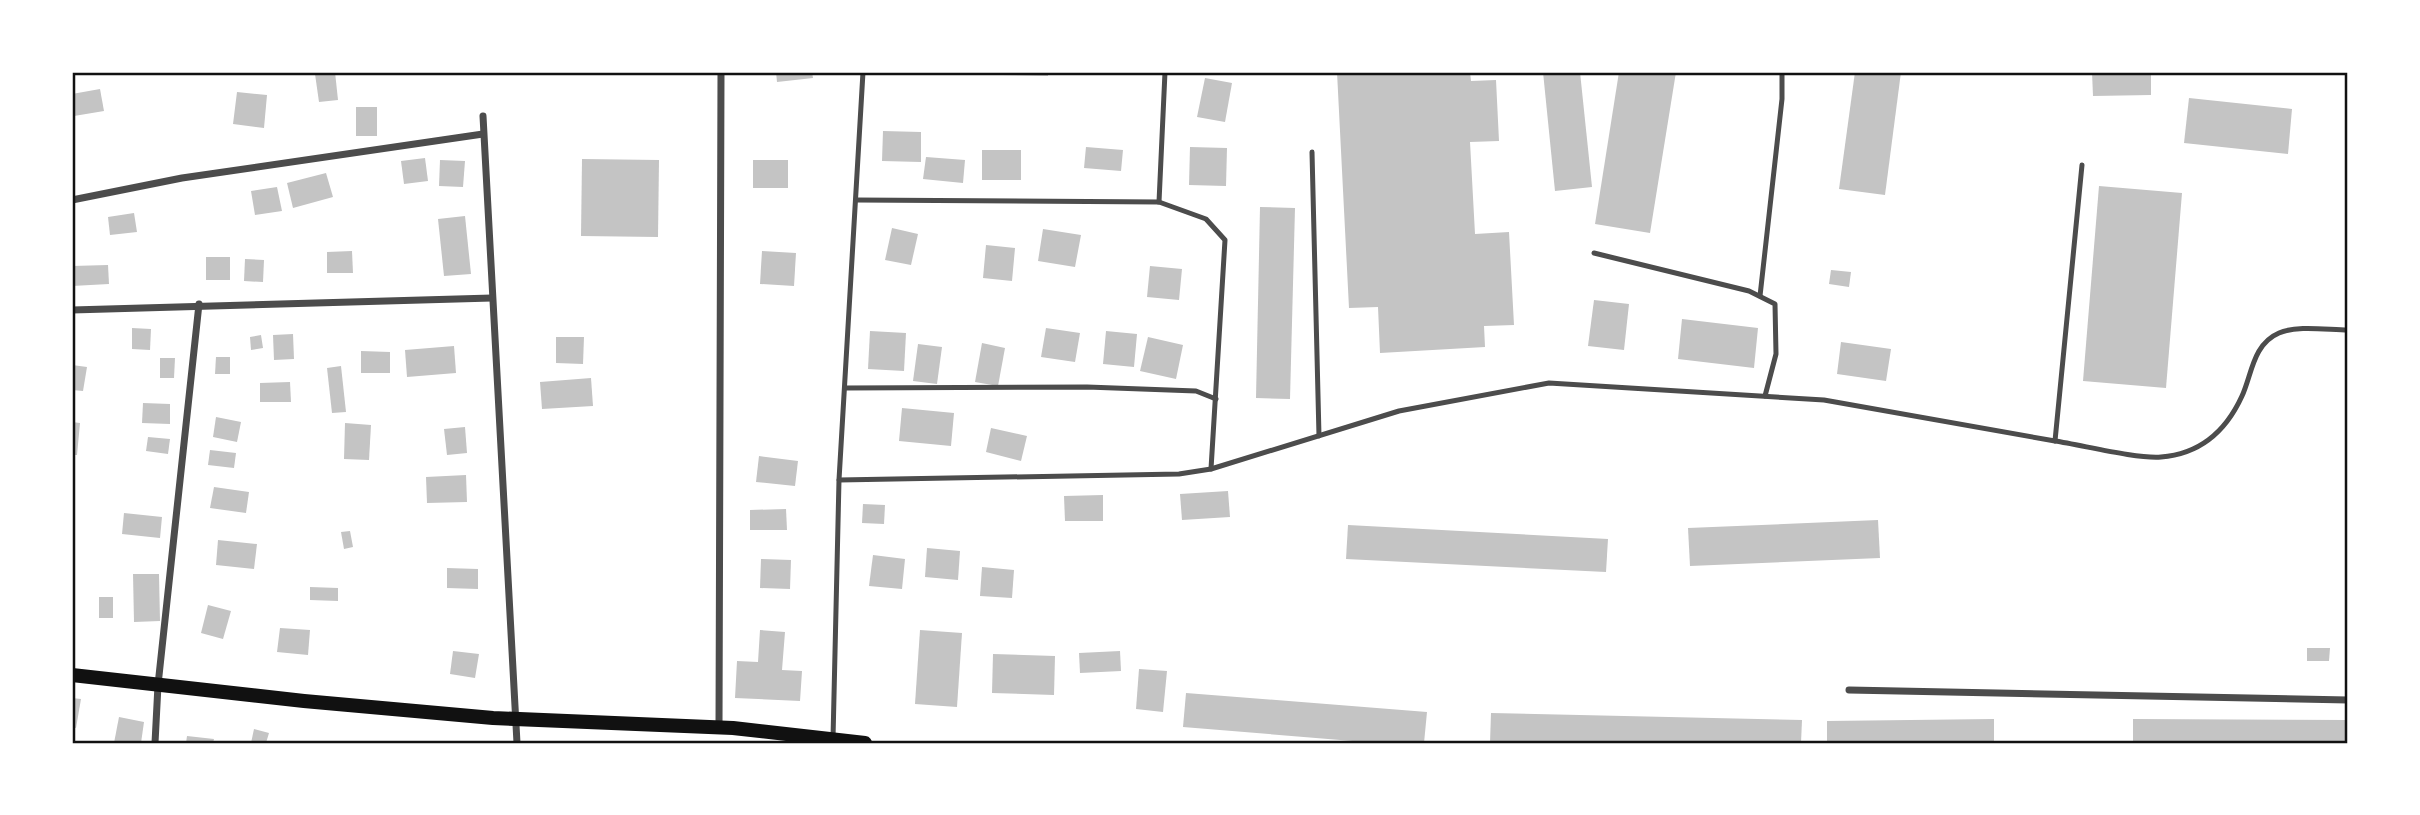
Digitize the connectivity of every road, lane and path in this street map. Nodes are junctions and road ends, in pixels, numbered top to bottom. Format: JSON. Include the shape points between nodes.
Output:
{"nodes":[{"id":1,"x":721,"y":72,"type":"edge"},
{"id":2,"x":863,"y":72,"type":"edge"},
{"id":3,"x":1165,"y":72,"type":"edge"},
{"id":4,"x":1782,"y":72,"type":"edge"},
{"id":5,"x":482,"y":116,"type":"dead end"},
{"id":6,"x":484,"y":134,"type":"junction"},
{"id":7,"x":1312,"y":152,"type":"dead end"},
{"id":8,"x":2082,"y":165,"type":"dead end"},
{"id":9,"x":72,"y":200,"type":"edge"},
{"id":10,"x":856,"y":200,"type":"junction"},
{"id":11,"x":1159,"y":202,"type":"junction"},
{"id":12,"x":1594,"y":253,"type":"dead end"},
{"id":13,"x":1760,"y":296,"type":"junction"},
{"id":14,"x":492,"y":298,"type":"junction"},
{"id":15,"x":199,"y":304,"type":"junction"},
{"id":16,"x":72,"y":310,"type":"edge"},
{"id":17,"x":2348,"y":330,"type":"edge"},
{"id":18,"x":845,"y":388,"type":"junction"},
{"id":19,"x":1765,"y":396,"type":"junction"},
{"id":20,"x":1216,"y":399,"type":"junction"},
{"id":21,"x":1319,"y":436,"type":"junction"},
{"id":22,"x":2055,"y":441,"type":"junction"},
{"id":23,"x":1211,"y":469,"type":"junction"},
{"id":24,"x":839,"y":480,"type":"junction"},
{"id":25,"x":72,"y":675,"type":"edge"},
{"id":26,"x":159,"y":685,"type":"junction"},
{"id":27,"x":1849,"y":690,"type":"dead end"},
{"id":28,"x":2348,"y":700,"type":"edge"},
{"id":29,"x":515,"y":718,"type":"junction"},
{"id":30,"x":719,"y":727,"type":"junction"},
{"id":31,"x":833,"y":739,"type":"junction"},
{"id":32,"x":155,"y":743,"type":"edge"},
{"id":33,"x":517,"y":743,"type":"edge"},
{"id":34,"x":865,"y":743,"type":"edge"}],
"edges":[{"from":1,"to":30,"type":"street"},
{"from":2,"to":10,"type":"lane"},
{"from":3,"to":11,"type":"lane"},
{"from":4,"to":13,"type":"lane"},
{"from":5,"to":6,"type":"street"},
{"from":6,"to":9,"type":"street","via":[[182,178]]},
{"from":6,"to":14,"type":"street"},
{"from":7,"to":21,"type":"lane"},
{"from":8,"to":22,"type":"lane"},
{"from":10,"to":11,"type":"lane"},
{"from":10,"to":18,"type":"lane"},
{"from":11,"to":20,"type":"lane","via":[[1206,219],[1225,240]]},
{"from":12,"to":13,"type":"lane"},
{"from":13,"to":19,"type":"lane","via":[[1775,304],[1776,354]]},
{"from":14,"to":15,"type":"street"},
{"from":14,"to":29,"type":"street"},
{"from":15,"to":16,"type":"street"},
{"from":15,"to":26,"type":"street"},
{"from":17,"to":22,"type":"lane","via":[[2283,331],[2272,336],[2255,357],[2242,397],[2217,436],[2191,451],[2159,457]]},
{"from":18,"to":20,"type":"lane","via":[[1087,387],[1196,391]]},
{"from":18,"to":24,"type":"lane"},
{"from":19,"to":21,"type":"lane","via":[[1549,383],[1399,411]]},
{"from":19,"to":22,"type":"lane","via":[[1824,400]]},
{"from":20,"to":23,"type":"lane"},
{"from":21,"to":23,"type":"lane"},
{"from":23,"to":24,"type":"lane","via":[[1179,474]]},
{"from":24,"to":31,"type":"lane"},
{"from":25,"to":26,"type":"main road"},
{"from":26,"to":29,"type":"main road"},
{"from":26,"to":32,"type":"street"},
{"from":27,"to":28,"type":"street"},
{"from":29,"to":30,"type":"main road"},
{"from":29,"to":33,"type":"street"},
{"from":30,"to":31,"type":"main road"},
{"from":31,"to":34,"type":"main road"}]}
